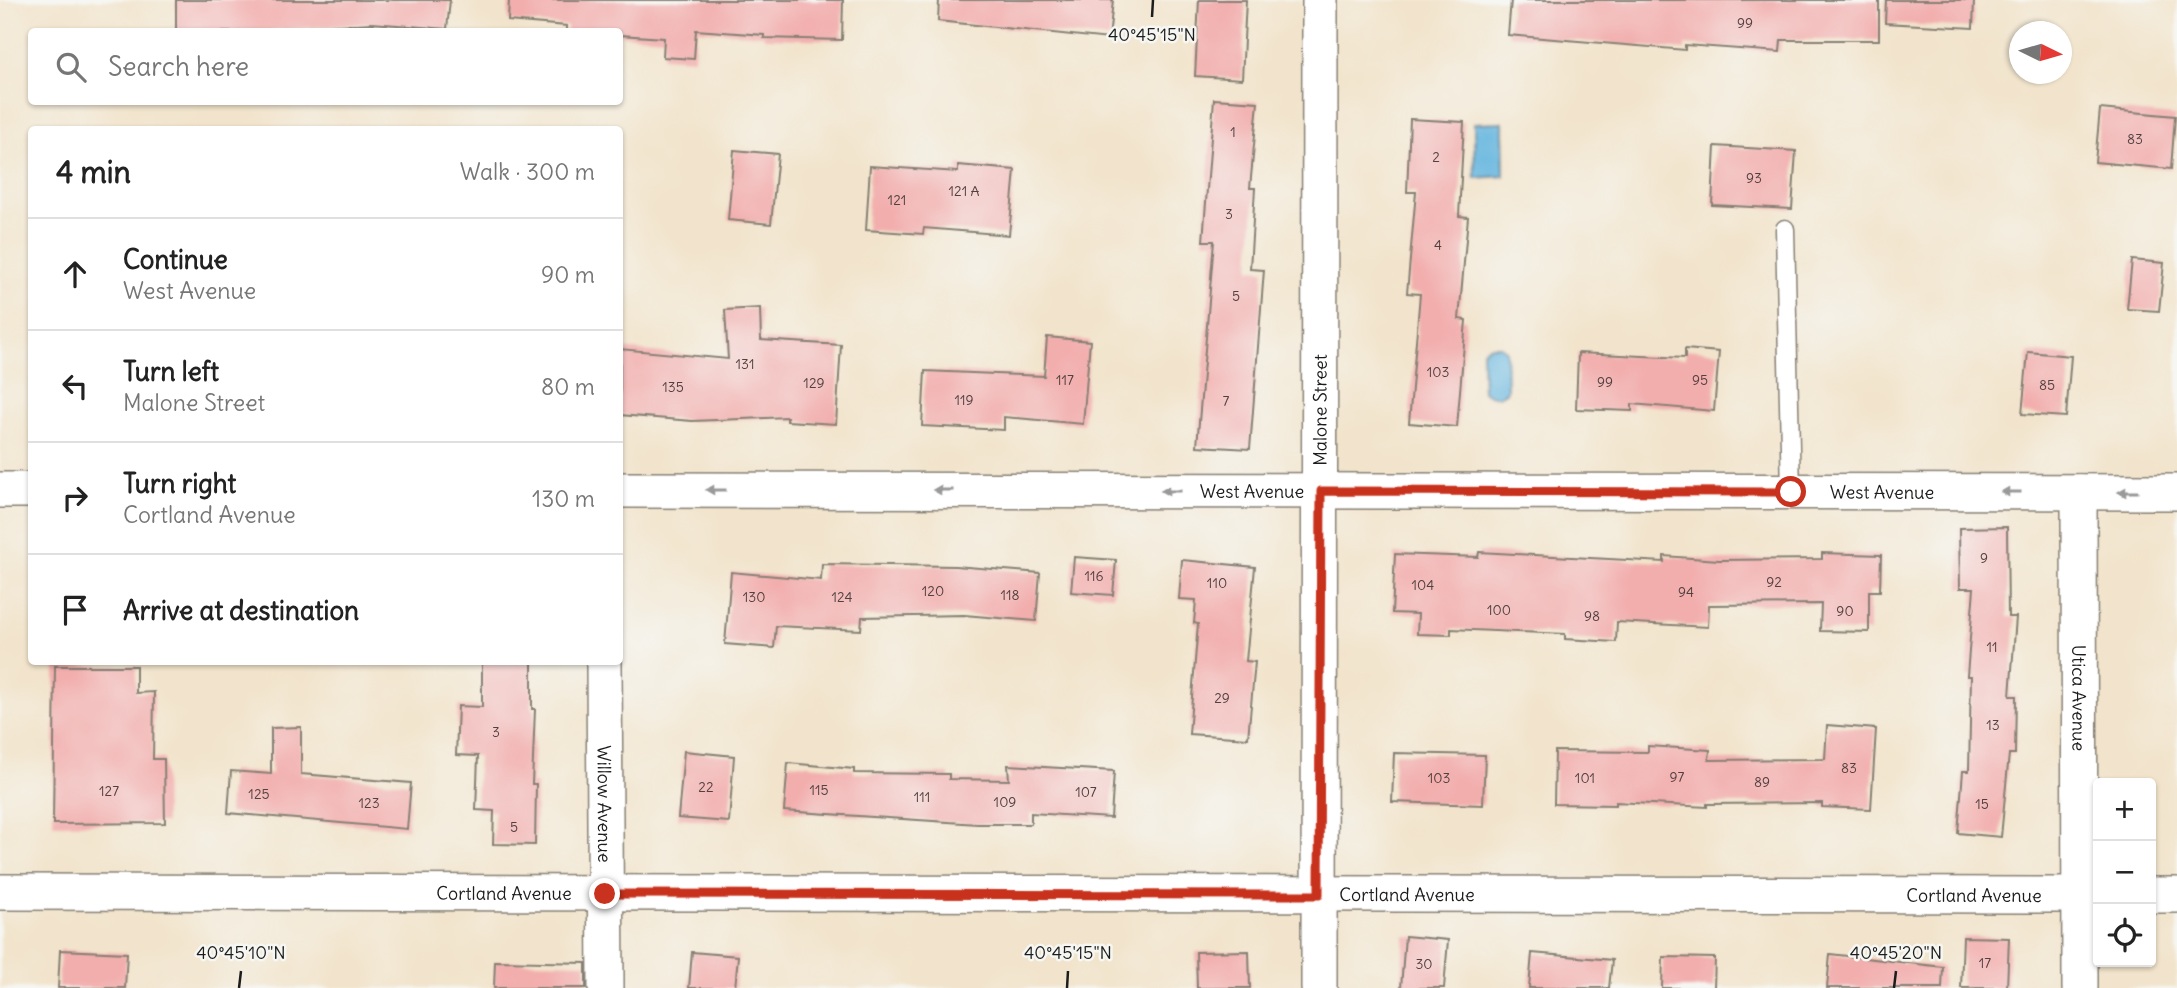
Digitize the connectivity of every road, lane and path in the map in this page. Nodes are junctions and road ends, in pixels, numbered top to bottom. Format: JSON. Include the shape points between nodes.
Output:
{"nodes":[{"id":1,"x":1320,"y":0,"type":"edge"},
{"id":2,"x":1785,"y":229,"type":"dead end"},
{"id":3,"x":623,"y":490,"type":"edge"},
{"id":4,"x":0,"y":491,"type":"edge"},
{"id":5,"x":28,"y":491,"type":"edge"},
{"id":6,"x":1321,"y":491,"type":"junction"},
{"id":7,"x":1791,"y":492,"type":"junction"},
{"id":8,"x":2079,"y":492,"type":"junction"},
{"id":9,"x":2177,"y":492,"type":"edge"},
{"id":10,"x":604,"y":665,"type":"edge"},
{"id":11,"x":0,"y":892,"type":"edge"},
{"id":12,"x":605,"y":894,"type":"junction"},
{"id":13,"x":1319,"y":895,"type":"junction"},
{"id":14,"x":2089,"y":895,"type":"edge"},
{"id":15,"x":2156,"y":895,"type":"edge"},
{"id":16,"x":2177,"y":895,"type":"edge"},
{"id":17,"x":606,"y":988,"type":"edge"},
{"id":18,"x":1319,"y":988,"type":"edge"},
{"id":19,"x":2080,"y":988,"type":"edge"}],
"edges":[{"from":1,"to":6,"type":"street","name":"Malone Street"},
{"from":2,"to":7,"type":"lane"},
{"from":6,"to":3,"type":"street","name":"West Avenue","one_way":true},
{"from":4,"to":5,"type":"street"},
{"from":6,"to":7,"type":"street","name":"West Avenue"},
{"from":6,"to":13,"type":"street","name":"Malone Street"},
{"from":8,"to":7,"type":"street","name":"West Avenue","one_way":true},
{"from":9,"to":8,"type":"street","name":"West Avenue","one_way":true},
{"from":8,"to":14,"type":"street","name":"Utica Avenue"},
{"from":10,"to":12,"type":"street","name":"Willow Avenue"},
{"from":11,"to":12,"type":"street","name":"Cortland Avenue"},
{"from":12,"to":13,"type":"street","name":"Cortland Avenue"},
{"from":12,"to":17,"type":"street","name":"Willow Avenue"},
{"from":13,"to":14,"type":"street","name":"Cortland Avenue"},
{"from":13,"to":18,"type":"street","name":"Malone Street"},
{"from":14,"to":19,"type":"street","name":"Utica Avenue"},
{"from":15,"to":16,"type":"street"}]}
